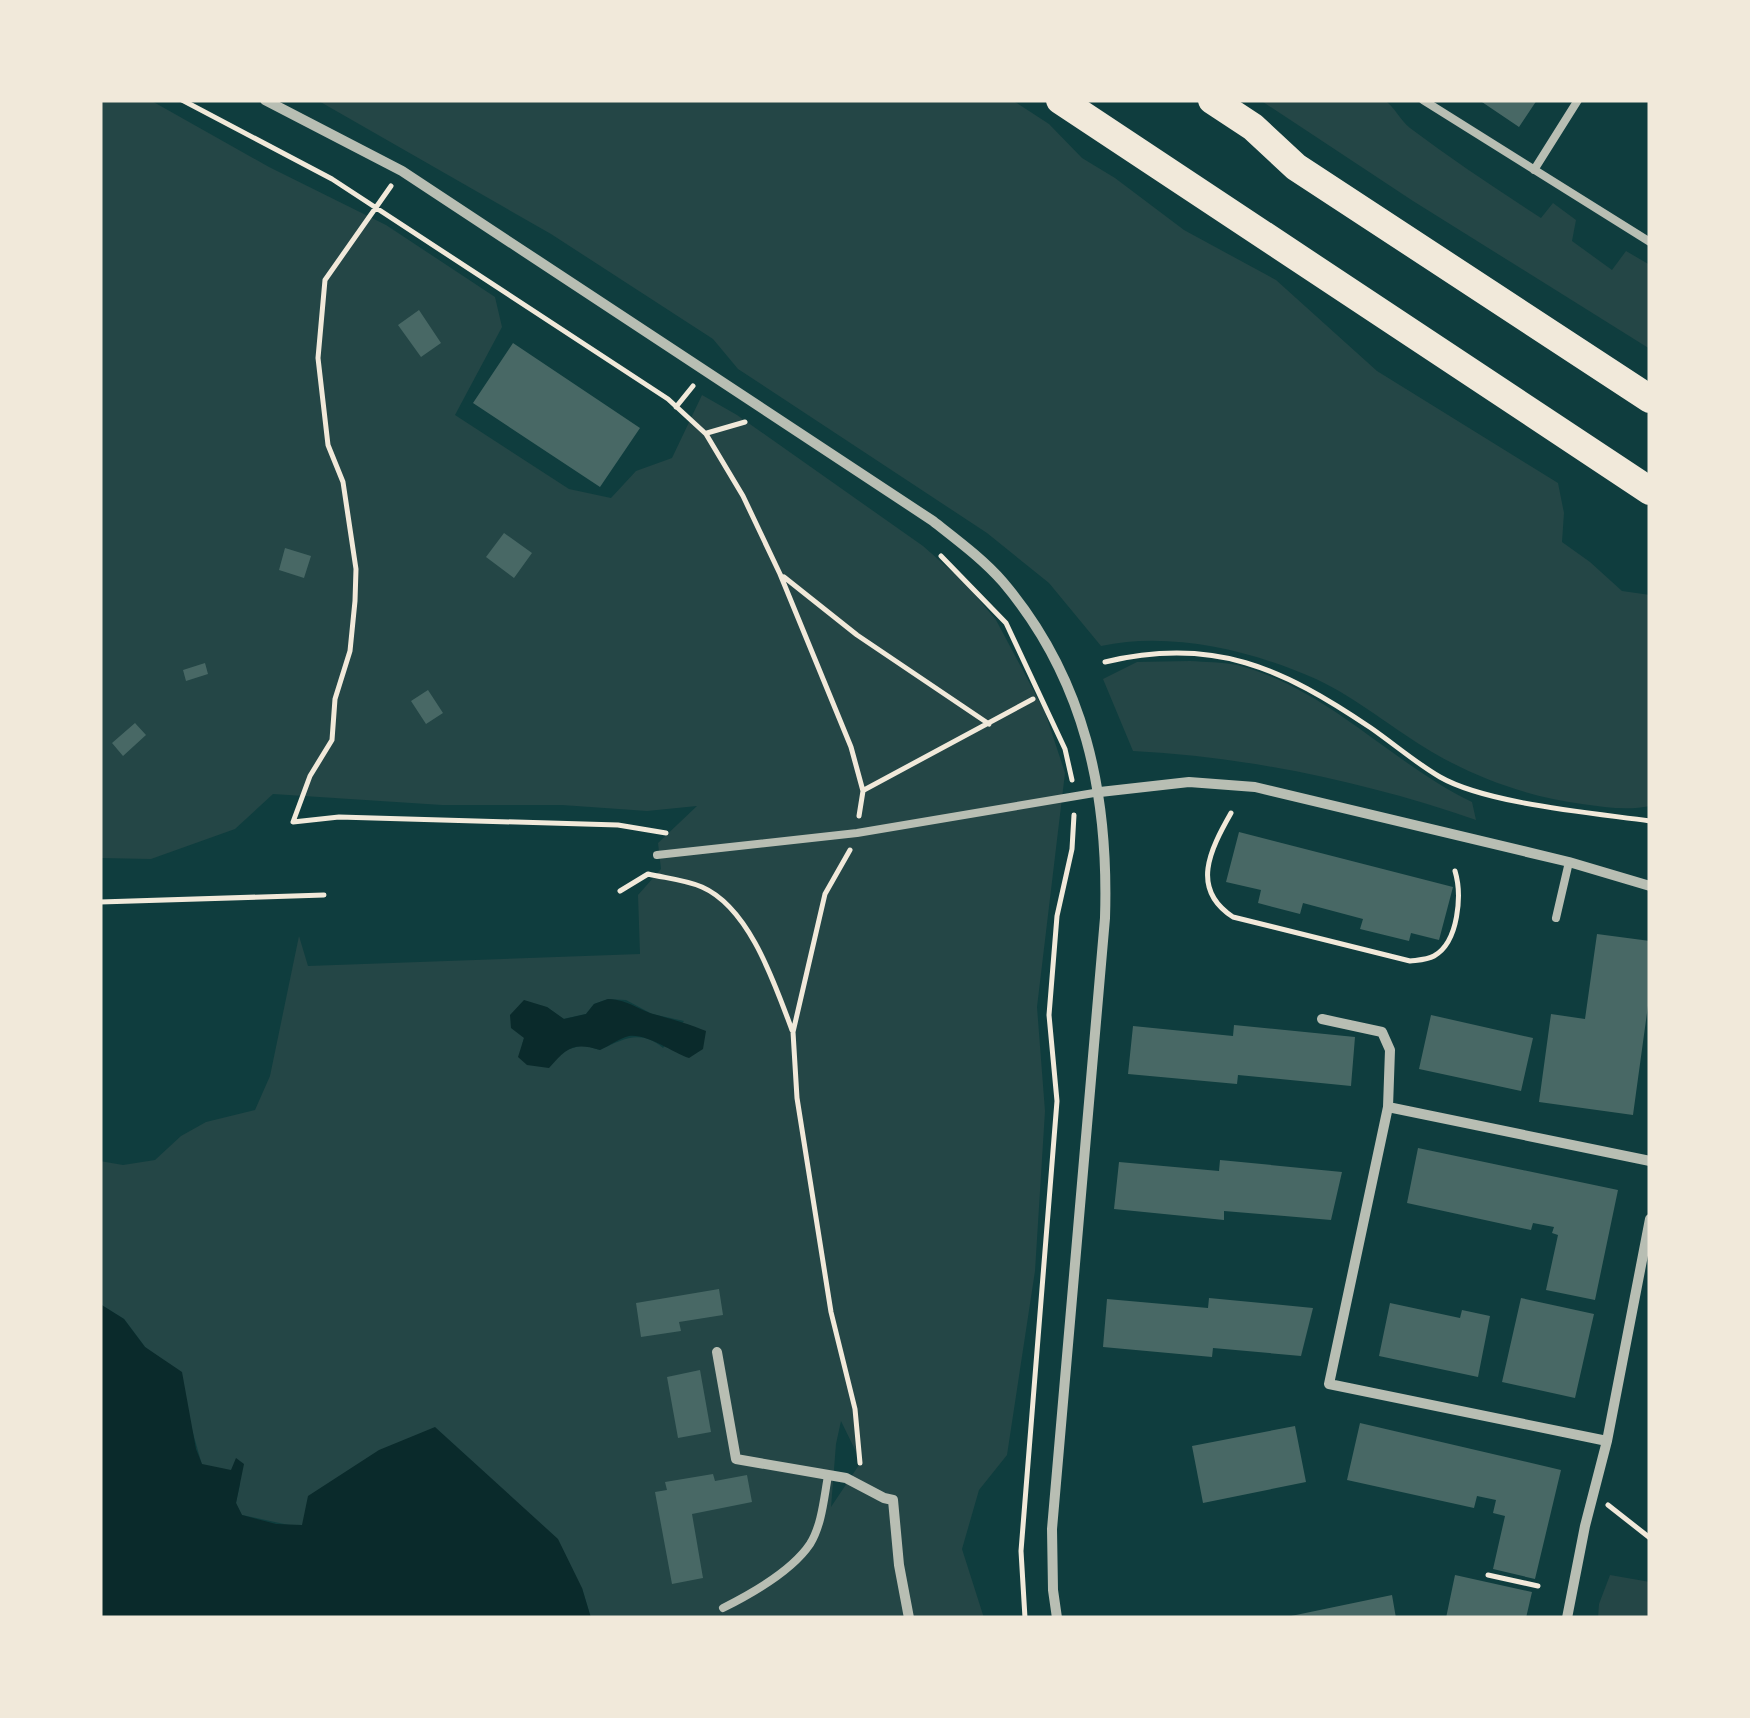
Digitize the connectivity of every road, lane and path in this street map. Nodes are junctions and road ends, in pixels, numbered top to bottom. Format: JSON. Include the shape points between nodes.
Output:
{"nodes":[{"id":1,"x":182,"y":100,"type":"edge"},
{"id":2,"x":266,"y":100,"type":"edge"},
{"id":3,"x":1060,"y":100,"type":"edge"},
{"id":4,"x":1212,"y":100,"type":"edge"},
{"id":5,"x":1422,"y":100,"type":"edge"},
{"id":6,"x":1578,"y":100,"type":"edge"},
{"id":7,"x":1534,"y":170,"type":"junction"},
{"id":8,"x":402,"y":171,"type":"junction"},
{"id":9,"x":376,"y":208,"type":"junction"},
{"id":10,"x":1650,"y":242,"type":"edge"},
{"id":11,"x":705,"y":370,"type":"junction"},
{"id":12,"x":1650,"y":399,"type":"edge"},
{"id":13,"x":676,"y":408,"type":"junction"},
{"id":14,"x":752,"y":420,"type":"dead end"},
{"id":15,"x":706,"y":434,"type":"junction"},
{"id":16,"x":1650,"y":490,"type":"edge"},
{"id":17,"x":936,"y":550,"type":"dead end"},
{"id":18,"x":780,"y":574,"type":"junction"},
{"id":19,"x":1106,"y":662,"type":"dead end"},
{"id":20,"x":1033,"y":699,"type":"dead end"},
{"id":21,"x":989,"y":724,"type":"junction"},
{"id":22,"x":1100,"y":792,"type":"junction"},
{"id":23,"x":1075,"y":796,"type":"junction"},
{"id":24,"x":1231,"y":813,"type":"dead end"},
{"id":25,"x":859,"y":814,"type":"dead end"},
{"id":26,"x":845,"y":818,"type":"dead end"},
{"id":27,"x":1650,"y":820,"type":"edge"},
{"id":28,"x":668,"y":834,"type":"dead end"},
{"id":29,"x":857,"y":834,"type":"junction"},
{"id":30,"x":657,"y":854,"type":"dead end"},
{"id":31,"x":1568,"y":862,"type":"junction"},
{"id":32,"x":1455,"y":871,"type":"dead end"},
{"id":33,"x":1650,"y":886,"type":"edge"},
{"id":34,"x":620,"y":891,"type":"dead end"},
{"id":35,"x":324,"y":895,"type":"dead end"},
{"id":36,"x":100,"y":902,"type":"edge"},
{"id":37,"x":1556,"y":918,"type":"dead end"},
{"id":38,"x":1322,"y":1018,"type":"dead end"},
{"id":39,"x":793,"y":1032,"type":"junction"},
{"id":40,"x":1388,"y":1106,"type":"junction"},
{"id":41,"x":1650,"y":1161,"type":"edge"},
{"id":42,"x":1650,"y":1219,"type":"edge"},
{"id":43,"x":717,"y":1352,"type":"dead end"},
{"id":44,"x":1607,"y":1441,"type":"junction"},
{"id":45,"x":828,"y":1476,"type":"junction"},
{"id":46,"x":1594,"y":1494,"type":"junction"},
{"id":47,"x":884,"y":1498,"type":"junction"},
{"id":48,"x":1650,"y":1538,"type":"edge"},
{"id":49,"x":1488,"y":1575,"type":"dead end"},
{"id":50,"x":1538,"y":1586,"type":"dead end"},
{"id":51,"x":722,"y":1608,"type":"dead end"},
{"id":52,"x":909,"y":1618,"type":"edge"},
{"id":53,"x":1024,"y":1618,"type":"edge"},
{"id":54,"x":1058,"y":1618,"type":"edge"},
{"id":55,"x":1567,"y":1618,"type":"edge"}],
"edges":[{"from":1,"to":9,"type":"path"},
{"from":2,"to":8,"type":"street"},
{"from":3,"to":16,"type":"highway"},
{"from":4,"to":12,"type":"highway","via":[[1296,166]]},
{"from":5,"to":7,"type":"lane"},
{"from":6,"to":7,"type":"lane"},
{"from":7,"to":10,"type":"lane"},
{"from":8,"to":9,"type":"path"},
{"from":8,"to":11,"type":"street"},
{"from":9,"to":13,"type":"path"},
{"from":9,"to":28,"type":"path","via":[[326,280],[318,358],[328,445],[344,482],[356,601],[332,740],[292,822],[339,817],[618,824]]},
{"from":11,"to":13,"type":"path"},
{"from":11,"to":22,"type":"street","via":[[933,521],[1001,580],[1058,670],[1088,740]]},
{"from":13,"to":15,"type":"path"},
{"from":14,"to":15,"type":"path"},
{"from":15,"to":18,"type":"path"},
{"from":17,"to":23,"type":"path","via":[[1006,623],[1065,749]]},
{"from":18,"to":21,"type":"path"},
{"from":18,"to":21,"type":"path","via":[[863,791]]},
{"from":19,"to":27,"type":"path","via":[[1145,652],[1222,654],[1305,684],[1441,778],[1558,808]]},
{"from":20,"to":21,"type":"path"},
{"from":22,"to":23,"type":"lane"},
{"from":22,"to":31,"type":"street","via":[[1189,782],[1255,787]]},
{"from":22,"to":54,"type":"street","via":[[1105,918],[1052,1530]]},
{"from":23,"to":29,"type":"lane"},
{"from":23,"to":53,"type":"path","via":[[1049,1015],[1057,1101],[1021,1551]]},
{"from":24,"to":32,"type":"path","via":[[1212,846],[1207,878],[1211,899],[1233,917],[1410,962],[1432,958],[1450,936],[1460,891]]},
{"from":25,"to":26,"type":"path"},
{"from":29,"to":30,"type":"lane"},
{"from":29,"to":39,"type":"path","via":[[826,894]]},
{"from":31,"to":33,"type":"street"},
{"from":31,"to":37,"type":"lane"},
{"from":34,"to":39,"type":"path","via":[[648,874],[703,888],[726,904],[755,942]]},
{"from":35,"to":36,"type":"path"},
{"from":38,"to":40,"type":"street","via":[[1382,1032],[1390,1050]]},
{"from":39,"to":47,"type":"path","via":[[831,1312],[861,1465]]},
{"from":40,"to":41,"type":"street"},
{"from":40,"to":44,"type":"street","via":[[1328,1384]]},
{"from":42,"to":44,"type":"street"},
{"from":43,"to":45,"type":"street","via":[[736,1459]]},
{"from":44,"to":46,"type":"street"},
{"from":45,"to":47,"type":"street"},
{"from":45,"to":51,"type":"lane","via":[[810,1544],[756,1592]]},
{"from":46,"to":48,"type":"path"},
{"from":46,"to":55,"type":"street"},
{"from":47,"to":52,"type":"street","via":[[893,1500]]},
{"from":49,"to":50,"type":"path"}]}
